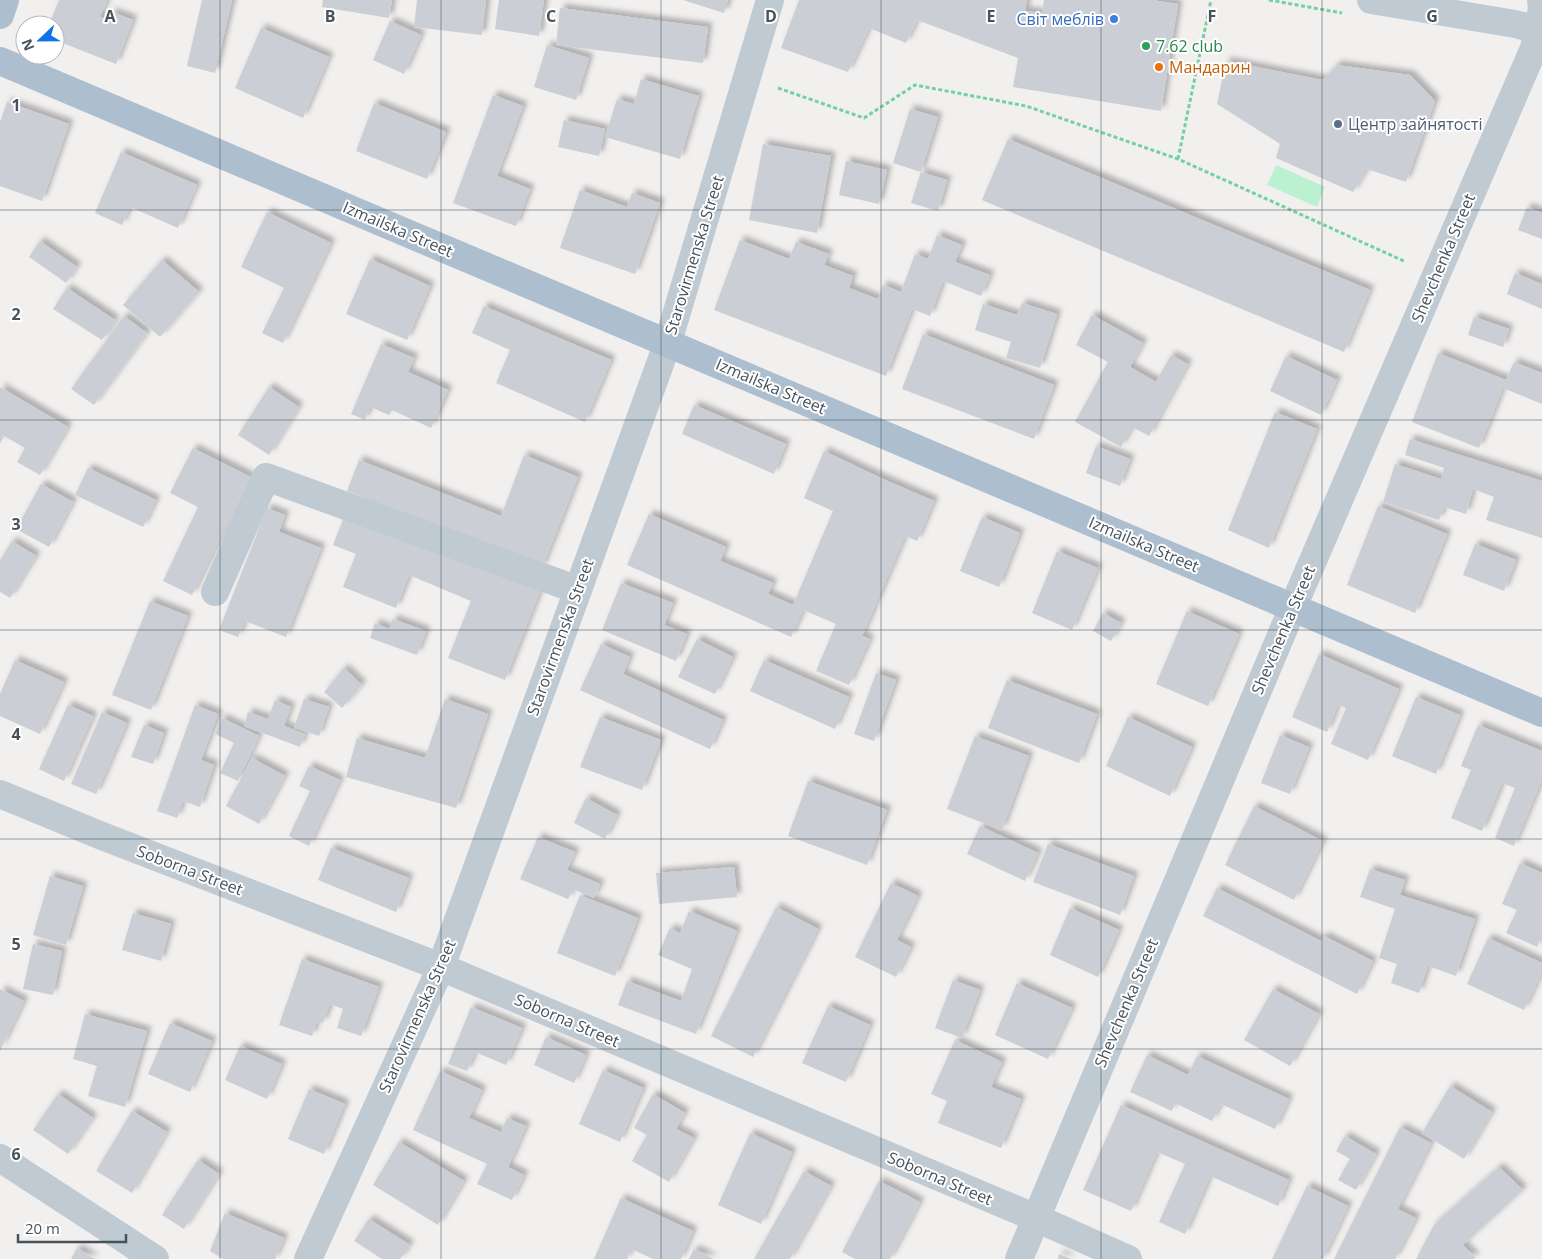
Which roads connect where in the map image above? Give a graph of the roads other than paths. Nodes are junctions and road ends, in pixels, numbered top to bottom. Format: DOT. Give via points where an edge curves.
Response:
graph roads {
  1 [pos="5,0"];
  2 [pos="770,0"];
  3 [pos="1371,0"];
  4 [pos="1541,0"];
  5 [pos="0,15"];
  6 [pos="1540,30"];
  7 [pos="0,61"];
  8 [pos="668,342"];
  9 [pos="578,590"];
  10 [pos="215,592"];
  11 [pos="1293,607"];
  12 [pos="1542,714"];
  13 [pos="0,794"];
  14 [pos="441,967"];
  15 [pos="0,1158"];
  16 [pos="1036,1218"];
  17 [pos="155,1259"];
  18 [pos="308,1259"];
  19 [pos="1019,1259"];
  20 [pos="1128,1259"];
  1 -- 5 [label="main road"];
  2 -- 8 [label="street, Starovirmenska Street"];
  3 -- 6 [label="street"];
  4 -- 6 [label="street, Shevchenka Street"];
  6 -- 11 [label="street, Shevchenka Street"];
  7 -- 8 [label="main road, Izmailska Street"];
  8 -- 9 [label="street, Starovirmenska Street"];
  8 -- 11 [label="main road, Izmailska Street"];
  9 -- 10 [label="street" via="266,477"];
  9 -- 14 [label="street, Starovirmenska Street"];
  11 -- 12 [label="main road, Izmailska Street"];
  11 -- 16 [label="street, Shevchenka Street"];
  13 -- 14 [label="street, Soborna Street"];
  14 -- 16 [label="street, Soborna Street"];
  14 -- 18 [label="street, Starovirmenska Street"];
  15 -- 17 [label="street"];
  16 -- 19 [label="street, Shevchenka Street"];
  16 -- 20 [label="street, Soborna Street"];
}
